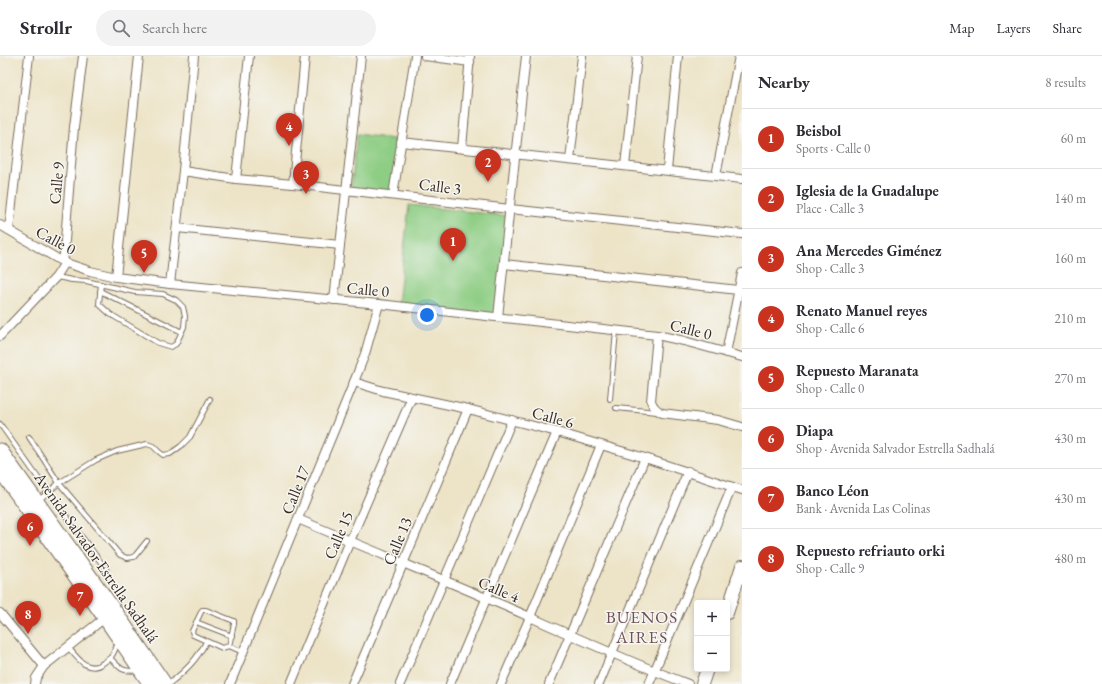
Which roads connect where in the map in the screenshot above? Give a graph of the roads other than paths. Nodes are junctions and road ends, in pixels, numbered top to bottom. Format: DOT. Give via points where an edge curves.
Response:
graph roads {
  1 [pos="29,56"];
  2 [pos="83,56"];
  3 [pos="139,56"];
  4 [pos="194,56"];
  5 [pos="249,56"];
  6 [pos="305,56"];
  7 [pos="361,56"];
  8 [pos="415,56"];
  9 [pos="426,56"];
  10 [pos="526,56"];
  11 [pos="582,56"];
  12 [pos="637,56"];
  13 [pos="678,56"];
  14 [pos="739,56"];
  15 [pos="470,59"];
  16 [pos="401,142"];
  17 [pos="462,148"];
  18 [pos="516,154"];
  19 [pos="570,160"];
  20 [pos="625,166"];
  21 [pos="666,170"];
  22 [pos="183,171"];
  23 [pos="716,176"];
  24 [pos="236,179"];
  25 [pos="742,179"];
  26 [pos="293,184"];
  27 [pos="346,190"];
  28 [pos="392,195"];
  29 [pos="510,209"];
  30 [pos="0,225"];
  31 [pos="177,228"];
  32 [pos="9,230"];
  33 [pos="742,234"];
  34 [pos="340,245"];
  35 [pos="63,262"];
  36 [pos="504,264"];
  37 [pos="742,273"];
  38 [pos="56,276"];
  39 [pos="116,277"];
  40 [pos="101,284"];
  41 [pos="170,284"];
  42 [pos="738,290"];
  43 [pos="100,291"];
  44 [pos="334,300"];
  45 [pos="379,304"];
  46 [pos="498,317"];
  47 [pos="616,330"];
  48 [pos="182,332"];
  49 [pos="657,335"];
  50 [pos="0,336"];
  51 [pos="726,353"];
  52 [pos="742,357"];
  53 [pos="354,382"];
  54 [pos="412,398"];
  55 [pos="210,399"];
  56 [pos="610,399"];
  57 [pos="616,408"];
  58 [pos="468,409"];
  59 [pos="662,413"];
  60 [pos="512,420"];
  61 [pos="0,424"];
  62 [pos="742,427"];
  63 [pos="557,432"];
  64 [pos="29,437"];
  65 [pos="600,445"];
  66 [pos="0,450"];
  67 [pos="645,458"];
  68 [pos="0,469"];
  69 [pos="688,471"];
  70 [pos="0,481"];
  71 [pos="59,483"];
  72 [pos="732,487"];
  73 [pos="742,490"];
  74 [pos="48,492"];
  75 [pos="36,502"];
  76 [pos="298,519"];
  77 [pos="147,540"];
  78 [pos="350,541"];
  79 [pos="403,564"];
  80 [pos="742,566"];
  81 [pos="106,569"];
  82 [pos="444,581"];
  83 [pos="486,598"];
  84 [pos="730,604"];
  85 [pos="0,613"];
  86 [pos="110,614"];
  87 [pos="530,617"];
  88 [pos="196,622"];
  89 [pos="3,623"];
  90 [pos="570,635"];
  91 [pos="232,636"];
  92 [pos="120,639"];
  93 [pos="206,642"];
  94 [pos="228,646"];
  95 [pos="68,647"];
  96 [pos="243,652"];
  97 [pos="612,653"];
  98 [pos="110,658"];
  99 [pos="44,666"];
  100 [pos="654,671"];
  101 [pos="706,672"];
  102 [pos="151,681"];
  103 [pos="35,684"];
  104 [pos="170,684"];
  105 [pos="230,684"];
  106 [pos="291,684"];
  107 [pos="352,684"];
  108 [pos="400,684"];
  109 [pos="450,684"];
  110 [pos="501,684"];
  111 [pos="549,684"];
  112 [pos="599,684"];
  113 [pos="649,684"];
  114 [pos="688,684"];
  115 [pos="702,684"];
  1 -- 32 [label="street"];
  2 -- 35 [label="street, Calle 9" via="74,127"];
  3 -- 39 [label="street"];
  4 -- 22 [label="street"];
  5 -- 24 [label="street"];
  6 -- 26 [label="street"];
  7 -- 27 [label="street"];
  8 -- 16 [label="street"];
  9 -- 15 [label="street"];
  10 -- 18 [label="street"];
  11 -- 19 [label="street"];
  12 -- 20 [label="street"];
  13 -- 21 [label="street"];
  14 -- 23 [label="street"];
  15 -- 17 [label="street"];
  16 -- 17 [label="street"];
  16 -- 28 [label="street"];
  17 -- 18 [label="street"];
  18 -- 19 [label="street"];
  18 -- 29 [label="street"];
  19 -- 20 [label="street"];
  20 -- 21 [label="street"];
  21 -- 23 [label="street"];
  22 -- 24 [label="street, Calle 3"];
  22 -- 31 [label="street"];
  23 -- 25 [label="street"];
  24 -- 26 [label="street, Calle 3"];
  26 -- 27 [label="street, Calle 3"];
  27 -- 28 [label="street, Calle 3"];
  27 -- 34 [label="street"];
  28 -- 29 [label="street, Calle 3"];
  29 -- 33 [label="street, Calle 3"];
  29 -- 36 [label="street"];
  30 -- 32 [label="street, Calle 0"];
  31 -- 34 [label="street"];
  31 -- 41 [label="street"];
  32 -- 35 [label="street, Calle 0"];
  34 -- 44 [label="street"];
  35 -- 38 [label="street, Calle 9"];
  35 -- 39 [label="street, Calle 0"];
  36 -- 42 [label="street"];
  36 -- 46 [label="street"];
  37 -- 42 [label="street"];
  38 -- 40 [label="lane"];
  38 -- 50 [label="street, Calle 9"];
  39 -- 41 [label="street, Calle 0"];
  40 -- 43 [label="lane"];
  40 -- 48 [label="lane" via="135,292 163,294 176,300 184,307"];
  41 -- 44 [label="street, Calle 0"];
  42 -- 51 [label="street"];
  43 -- 48 [label="lane"];
  43 -- 48 [label="lane" via="99,304 110,314 158,342 171,347 176,344"];
  44 -- 45 [label="street, Calle 0"];
  45 -- 46 [label="street, Calle 0"];
  45 -- 53 [label="street, Calle 17"];
  46 -- 47 [label="street, Calle 0"];
  47 -- 49 [label="street, Calle 0"];
  47 -- 56 [label="lane"];
  49 -- 51 [label="street, Calle 0"];
  49 -- 59 [label="street" via="651,401 654,408"];
  51 -- 52 [label="street, Calle 0"];
  53 -- 54 [label="street, Calle 6"];
  53 -- 76 [label="street, Calle 17"];
  54 -- 58 [label="street, Calle 6"];
  54 -- 78 [label="street, Calle 15"];
  55 -- 71 [label="lane" via="190,437 170,454 163,454 147,444 117,451 96,460"];
  57 -- 59 [label="lane"];
  58 -- 60 [label="street, Calle 6"];
  58 -- 79 [label="street, Calle 13"];
  59 -- 62 [label="street" via="718,420"];
  60 -- 63 [label="street, Calle 6"];
  60 -- 82 [label="street"];
  61 -- 74 [label="lane"];
  63 -- 65 [label="street, Calle 6"];
  63 -- 83 [label="street"];
  64 -- 71 [label="lane"];
  65 -- 67 [label="street, Calle 6"];
  65 -- 87 [label="street"];
  66 -- 75 [label="highway, Avenida Salvador Estrella Sadhalá"];
  67 -- 69 [label="street, Calle 6"];
  67 -- 90 [label="street"];
  68 -- 86 [label="highway, Avenida Salvador Estrella Sadhalá"];
  69 -- 72 [label="street, Calle 6"];
  69 -- 97 [label="street"];
  70 -- 86 [label="highway" via="94,610"];
  71 -- 74 [label="lane"];
  71 -- 77 [label="lane" via="122,557 134,556"];
  72 -- 73 [label="street, Calle 6"];
  72 -- 100 [label="street"];
  74 -- 75 [label="lane"];
  74 -- 81 [label="lane"];
  75 -- 86 [label="highway, Avenida Salvador Estrella Sadhalá"];
  76 -- 78 [label="street, Calle 4"];
  76 -- 96 [label="street, Calle 17"];
  78 -- 79 [label="street, Calle 4"];
  78 -- 106 [label="street, Calle 15"];
  79 -- 82 [label="street, Calle 4"];
  79 -- 107 [label="street, Calle 13"];
  80 -- 84 [label="street"];
  82 -- 83 [label="street, Calle 4"];
  82 -- 108 [label="street"];
  83 -- 87 [label="street, Calle 4"];
  83 -- 109 [label="street"];
  85 -- 89 [label="street"];
  86 -- 92 [label="highway, Avenida Salvador Estrella Sadhalá"];
  86 -- 95 [label="street"];
  86 -- 102 [label="highway, Avenida Salvador Estrella Sadhalá"];
  87 -- 90 [label="street, Calle 4"];
  87 -- 110 [label="street"];
  88 -- 91 [label="lane"];
  88 -- 91 [label="lane" via="200,612 204,610 230,619 234,624"];
  88 -- 93 [label="lane" via="192,631 193,636"];
  89 -- 99 [label="street"];
  90 -- 97 [label="street, Calle 4"];
  90 -- 111 [label="street"];
  91 -- 94 [label="lane"];
  92 -- 98 [label="lane"];
  92 -- 102 [label="highway, Avenida Salvador Estrella Sadhalá"];
  93 -- 94 [label="lane" via="222,648"];
  93 -- 104 [label="lane" via="195,660"];
  94 -- 96 [label="lane"];
  95 -- 98 [label="lane" via="79,660 89,666 99,666"];
  95 -- 99 [label="street"];
  96 -- 105 [label="street, Calle 17"];
  97 -- 100 [label="street, Calle 4"];
  97 -- 112 [label="street"];
  98 -- 102 [label="lane" via="123,671"];
  99 -- 103 [label="street"];
  100 -- 113 [label="street"];
  100 -- 114 [label="street, Calle 4"];
  101 -- 115 [label="street"];
}
